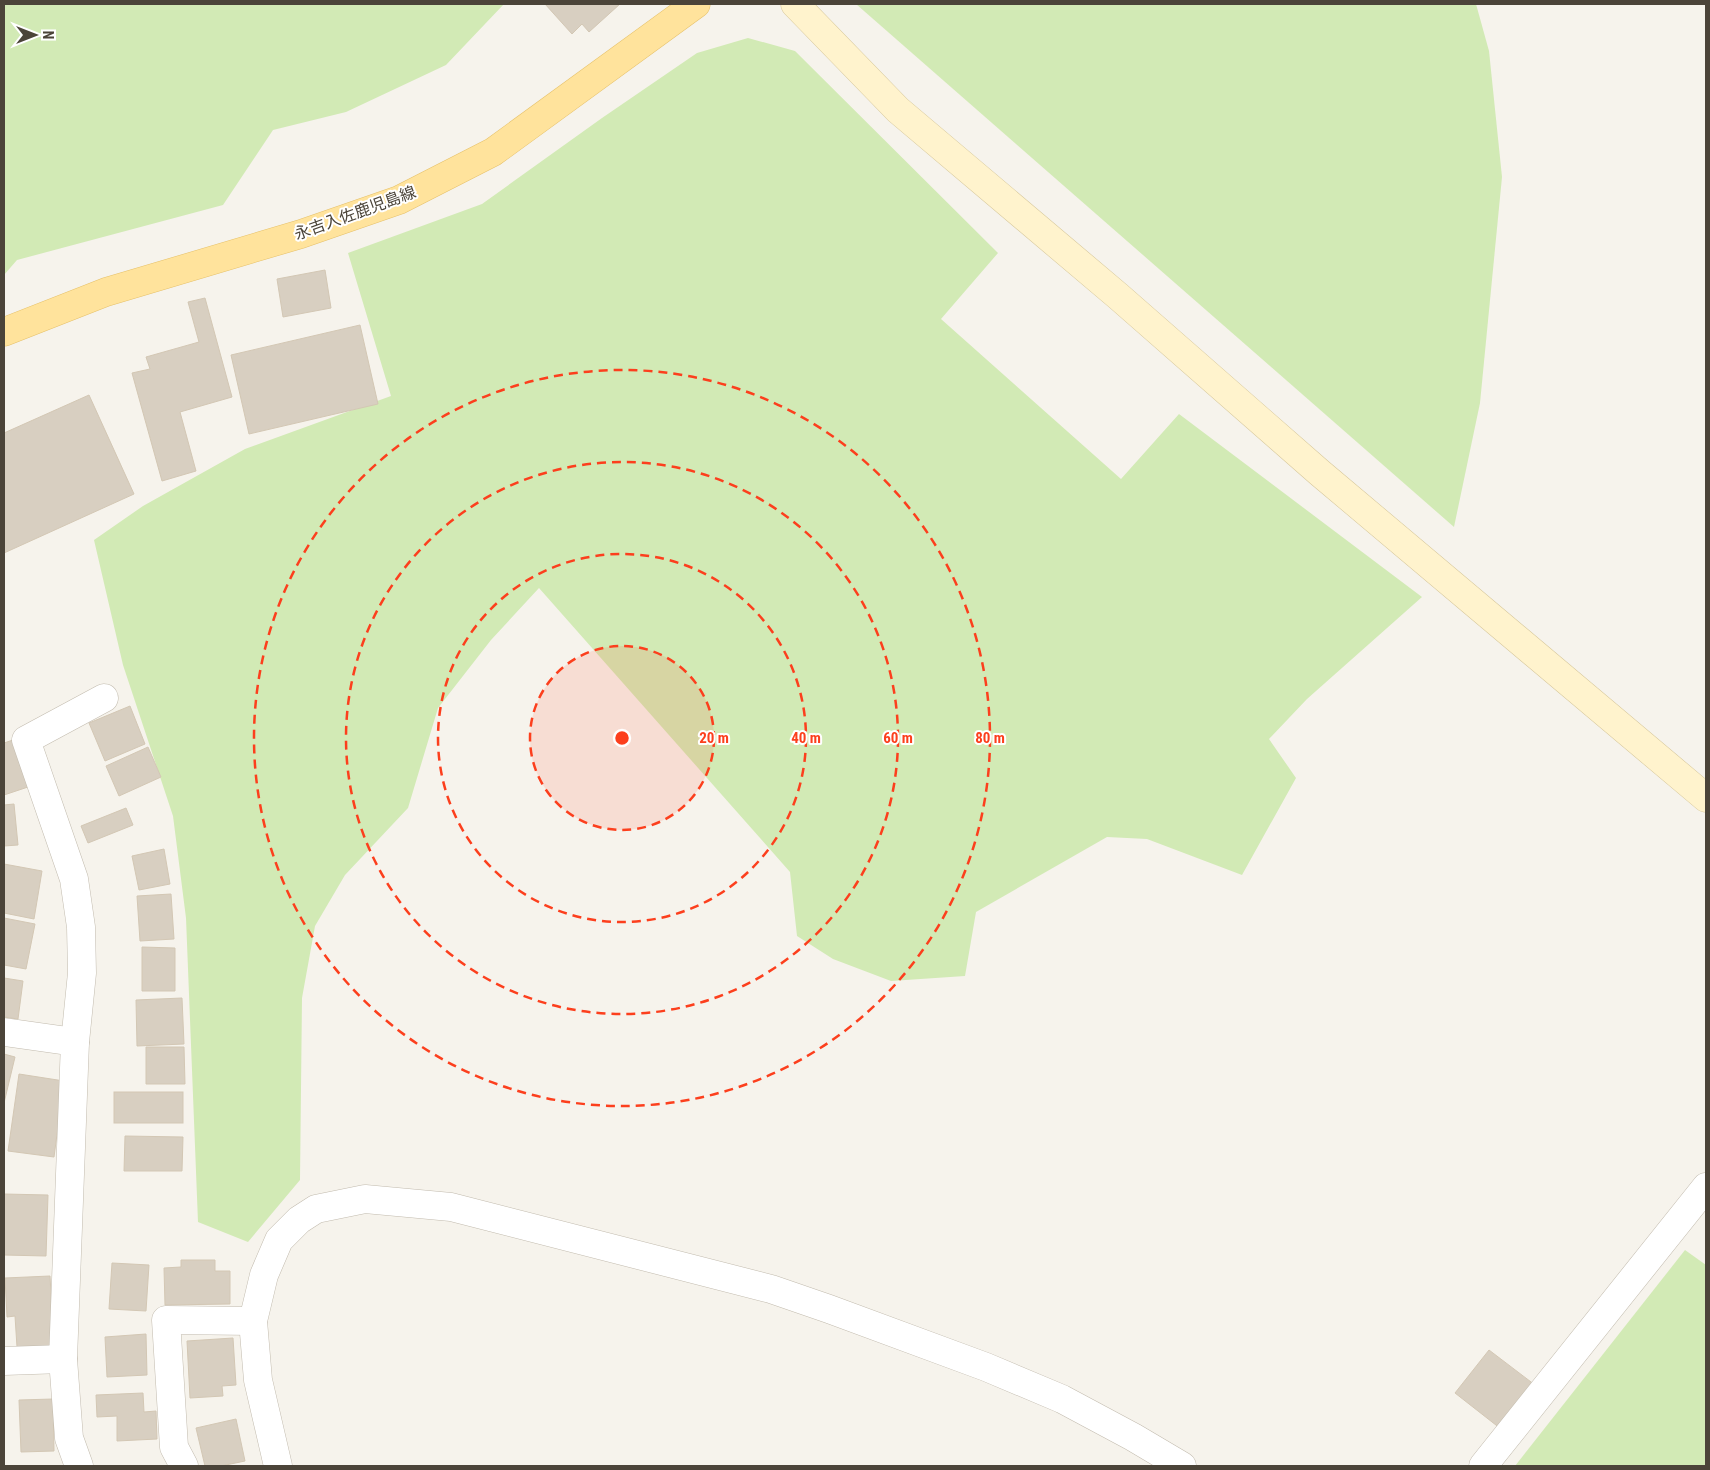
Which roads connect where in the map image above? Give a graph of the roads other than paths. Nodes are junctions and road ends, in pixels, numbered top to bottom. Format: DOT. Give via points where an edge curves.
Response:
graph roads {
  1 [pos="696,4"];
  2 [pos="795,4"];
  3 [pos="4,332"];
  4 [pos="104,698"];
  5 [pos="1706,798"];
  6 [pos="4,1032"];
  7 [pos="75,1042"];
  8 [pos="1706,1187"];
  9 [pos="253,1321"];
  10 [pos="63,1359"];
  11 [pos="4,1361"];
  12 [pos="80,1466"];
  13 [pos="184,1466"];
  14 [pos="278,1466"];
  15 [pos="1182,1466"];
  16 [pos="1484,1466"];
  1 -- 3 [label="main road, 永吉入佐鹿児島線" via="493,152 399,200 301,234 106,292"];
  2 -- 5 [label="street" via="898,110 1320,473"];
  4 -- 7 [label="street" via="26,740 74,879 81,927 82,973"];
  6 -- 7 [label="street"];
  7 -- 10 [label="street"];
  8 -- 16 [label="street"];
  9 -- 13 [label="street" via="166,1320 174,1448"];
  9 -- 14 [label="street" via="258,1380"];
  9 -- 15 [label="street" via="264,1275 279,1240 316,1209 365,1199 450,1207 771,1289 829,1309 986,1367 1062,1400"];
  10 -- 11 [label="street"];
  10 -- 12 [label="street" via="69,1438"];
}
